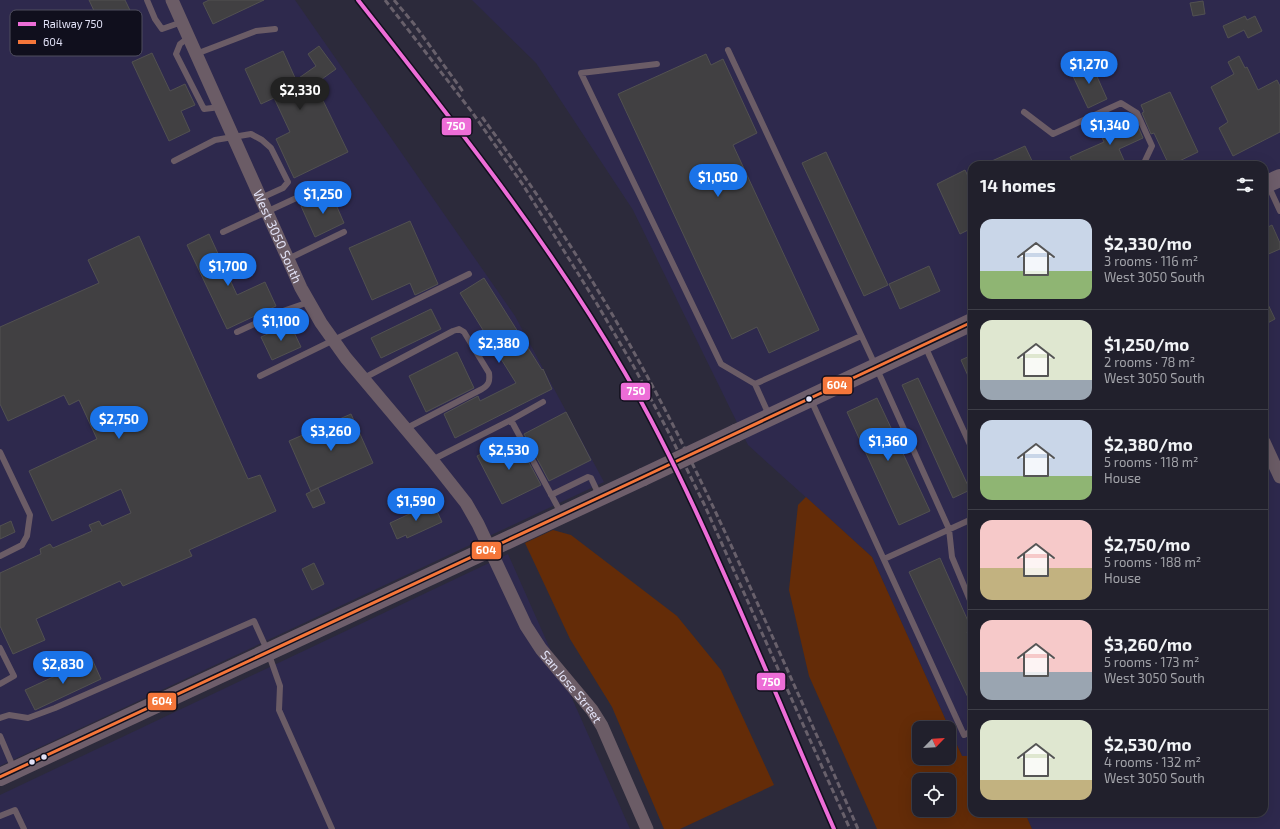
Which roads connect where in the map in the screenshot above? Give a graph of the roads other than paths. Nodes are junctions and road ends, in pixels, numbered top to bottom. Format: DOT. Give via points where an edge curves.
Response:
graph roads {
  1 [pos="147,0"];
  2 [pos="174,1"];
  3 [pos="182,22"];
  4 [pos="275,28"];
  5 [pos="189,37"];
  6 [pos="728,50"];
  7 [pos="196,54"];
  8 [pos="657,64"];
  9 [pos="220,107"];
  10 [pos="1024,112"];
  11 [pos="233,137"];
  12 [pos="174,161"];
  13 [pos="1145,161"];
  14 [pos="1270,182"];
  15 [pos="320,187"];
  16 [pos="261,198"];
  17 [pos="1280,211"];
  18 [pos="267,212"];
  19 [pos="224,232"];
  20 [pos="344,232"];
  21 [pos="288,259"];
  22 [pos="469,274"];
  23 [pos="309,302"];
  24 [pos="968,324"];
  25 [pos="236,332"];
  26 [pos="861,336"];
  27 [pos="333,340"];
  28 [pos="924,344"];
  29 [pos="876,367"];
  30 [pos="260,376"];
  31 [pos="364,378"];
  32 [pos="755,384"];
  33 [pos="810,399"];
  34 [pos="543,402"];
  35 [pos="770,417"];
  36 [pos="511,420"];
  37 [pos="405,428"];
  38 [pos="968,440"];
  39 [pos="1268,451"];
  40 [pos="0,452"];
  41 [pos="432,460"];
  42 [pos="3,464"];
  43 [pos="1280,477"];
  44 [pos="551,495"];
  45 [pos="600,497"];
  46 [pos="562,515"];
  47 [pos="968,521"];
  48 [pos="949,529"];
  49 [pos="490,548"];
  50 [pos="0,556"];
  51 [pos="884,559"];
  52 [pos="968,595"];
  53 [pos="0,648"];
  54 [pos="268,652"];
  55 [pos="0,684"];
  56 [pos="0,718"];
  57 [pos="968,733"];
  58 [pos="0,736"];
  59 [pos="7,774"];
  60 [pos="0,816"];
  61 [pos="24,829"];
  62 [pos="332,829"];
  63 [pos="647,829"];
  1 -- 3 [label="lane" via="162,29"];
  2 -- 3 [label="street, West 3050 South"];
  3 -- 5 [label="street, West 3050 South"];
  4 -- 7 [label="lane" via="256,31"];
  5 -- 7 [label="street, West 3050 South"];
  5 -- 9 [label="lane" via="180,44 176,54 204,109"];
  6 -- 26 [label="lane"];
  7 -- 9 [label="street, West 3050 South"];
  8 -- 32 [label="lane" via="581,73 721,364"];
  9 -- 11 [label="street, West 3050 South"];
  10 -- 13 [label="lane" via="1052,134 1121,103 1137,113 1152,146"];
  11 -- 12 [label="lane" via="215,140"];
  11 -- 16 [label="street, West 3050 South"];
  11 -- 16 [label="lane" via="251,134 262,140 271,148 288,182 283,188"];
  14 -- 17 [label="lane"];
  15 -- 18 [label="lane"];
  16 -- 18 [label="street, West 3050 South"];
  18 -- 19 [label="lane"];
  18 -- 21 [label="street, West 3050 South"];
  20 -- 21 [label="lane"];
  21 -- 23 [label="street, West 3050 South"];
  22 -- 27 [label="lane"];
  23 -- 25 [label="lane"];
  23 -- 27 [label="street, West 3050 South"];
  24 -- 28 [label="street"];
  26 -- 29 [label="lane"];
  26 -- 32 [label="lane"];
  27 -- 30 [label="lane"];
  27 -- 31 [label="street, West 3050 South"];
  28 -- 29 [label="street"];
  28 -- 38 [label="lane"];
  29 -- 33 [label="street"];
  29 -- 48 [label="lane"];
  31 -- 37 [label="street, West 3050 South"];
  31 -- 37 [label="lane" via="453,331 459,329 464,332 489,373 488,385"];
  32 -- 35 [label="lane"];
  33 -- 35 [label="street"];
  33 -- 51 [label="lane"];
  34 -- 36 [label="lane"];
  35 -- 45 [label="street, bridge"];
  36 -- 41 [label="lane"];
  36 -- 44 [label="lane"];
  37 -- 41 [label="street, West 3050 South"];
  39 -- 43 [label="street"];
  40 -- 42 [label="lane"];
  41 -- 49 [label="street, West 3050 South" via="466,504"];
  42 -- 50 [label="lane" via="30,515 27,536 22,545"];
  44 -- 45 [label="lane" via="588,477 591,478"];
  44 -- 46 [label="lane"];
  45 -- 46 [label="street"];
  46 -- 49 [label="street"];
  47 -- 48 [label="lane"];
  48 -- 51 [label="lane"];
  48 -- 52 [label="lane" via="952,557"];
  49 -- 54 [label="street"];
  49 -- 63 [label="street, San Jose Street" via="526,626 602,726"];
  51 -- 57 [label="lane" via="964,735"];
  53 -- 55 [label="lane" via="14,676"];
  54 -- 56 [label="lane" via="254,621 55,708 28,718 9,715"];
  54 -- 59 [label="street"];
  54 -- 62 [label="lane" via="280,686 279,710"];
  58 -- 59 [label="lane"];
  60 -- 61 [label="lane" via="15,810"];
}
